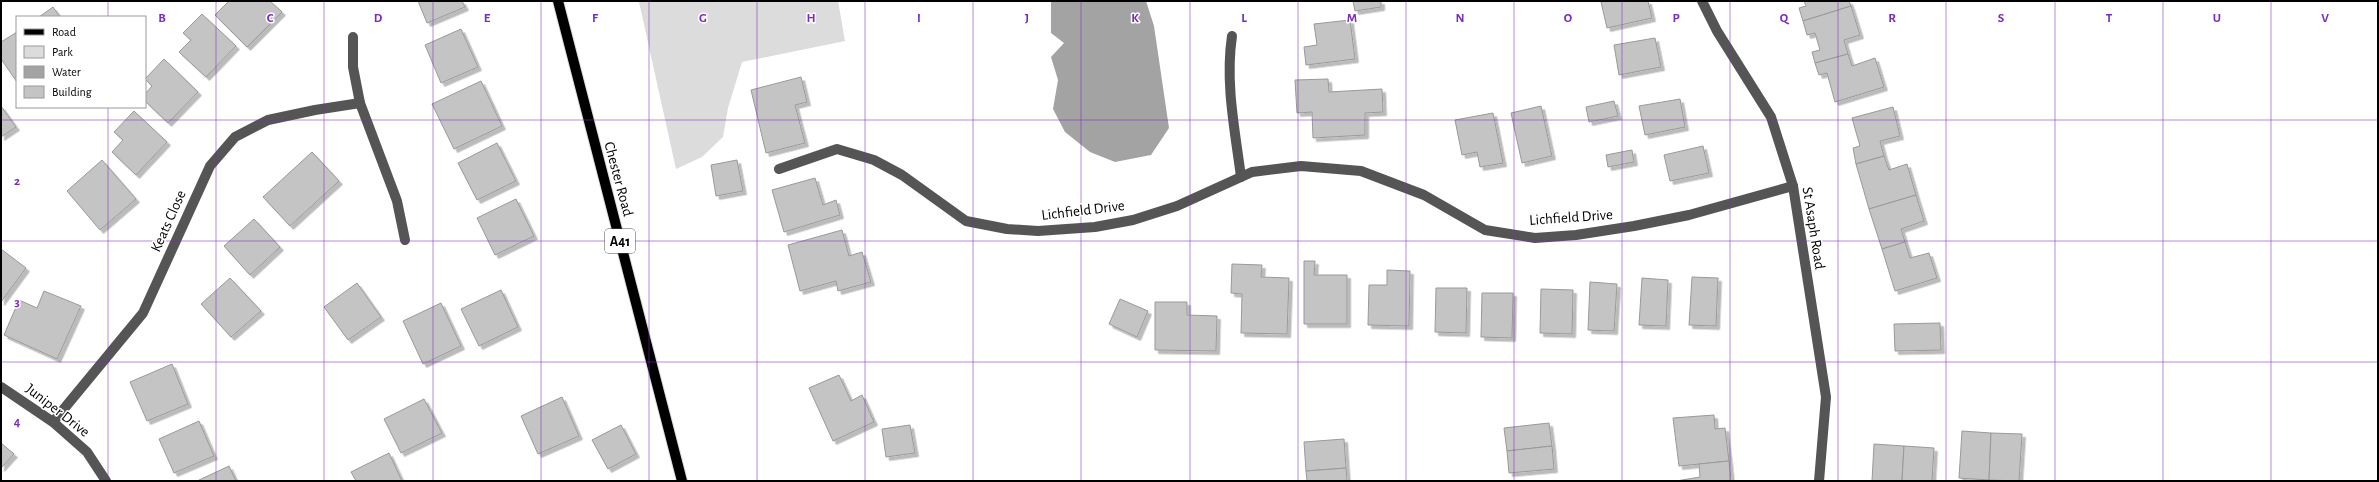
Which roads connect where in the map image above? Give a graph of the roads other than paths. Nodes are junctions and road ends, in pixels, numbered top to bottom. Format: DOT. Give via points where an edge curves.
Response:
graph roads {
  1 [pos="558,1"];
  2 [pos="1702,1"];
  3 [pos="1232,36"];
  4 [pos="353,37"];
  5 [pos="360,103"];
  6 [pos="779,168"];
  7 [pos="1241,177"];
  8 [pos="1793,186"];
  9 [pos="405,240"];
  10 [pos="1,387"];
  11 [pos="53,422"];
  12 [pos="106,481"];
  13 [pos="682,481"];
  14 [pos="1818,481"];
  1 -- 13 [label="main road, Chester Road / A41"];
  2 -- 8 [label="street, St Asaph Road" via="1717,31 1771,117"];
  3 -- 7 [label="street" via="1229,90"];
  4 -- 5 [label="street" via="353,66"];
  5 -- 9 [label="street" via="397,201"];
  5 -- 11 [label="street, Keats Close" via="268,120 235,137 210,166 143,312"];
  6 -- 7 [label="street, Lichfield Drive" via="837,149 874,160 929,194 966,221 1007,229 1038,231 1095,227 1133,220 1176,206"];
  7 -- 8 [label="street, Lichfield Drive" via="1252,172 1302,166 1361,171 1424,196 1485,230 1535,238 1576,235 1689,215"];
  8 -- 14 [label="street, St Asaph Road" via="1826,397"];
  10 -- 11 [label="street, Juniper Drive"];
  11 -- 12 [label="street, Juniper Drive" via="87,452"];
}
